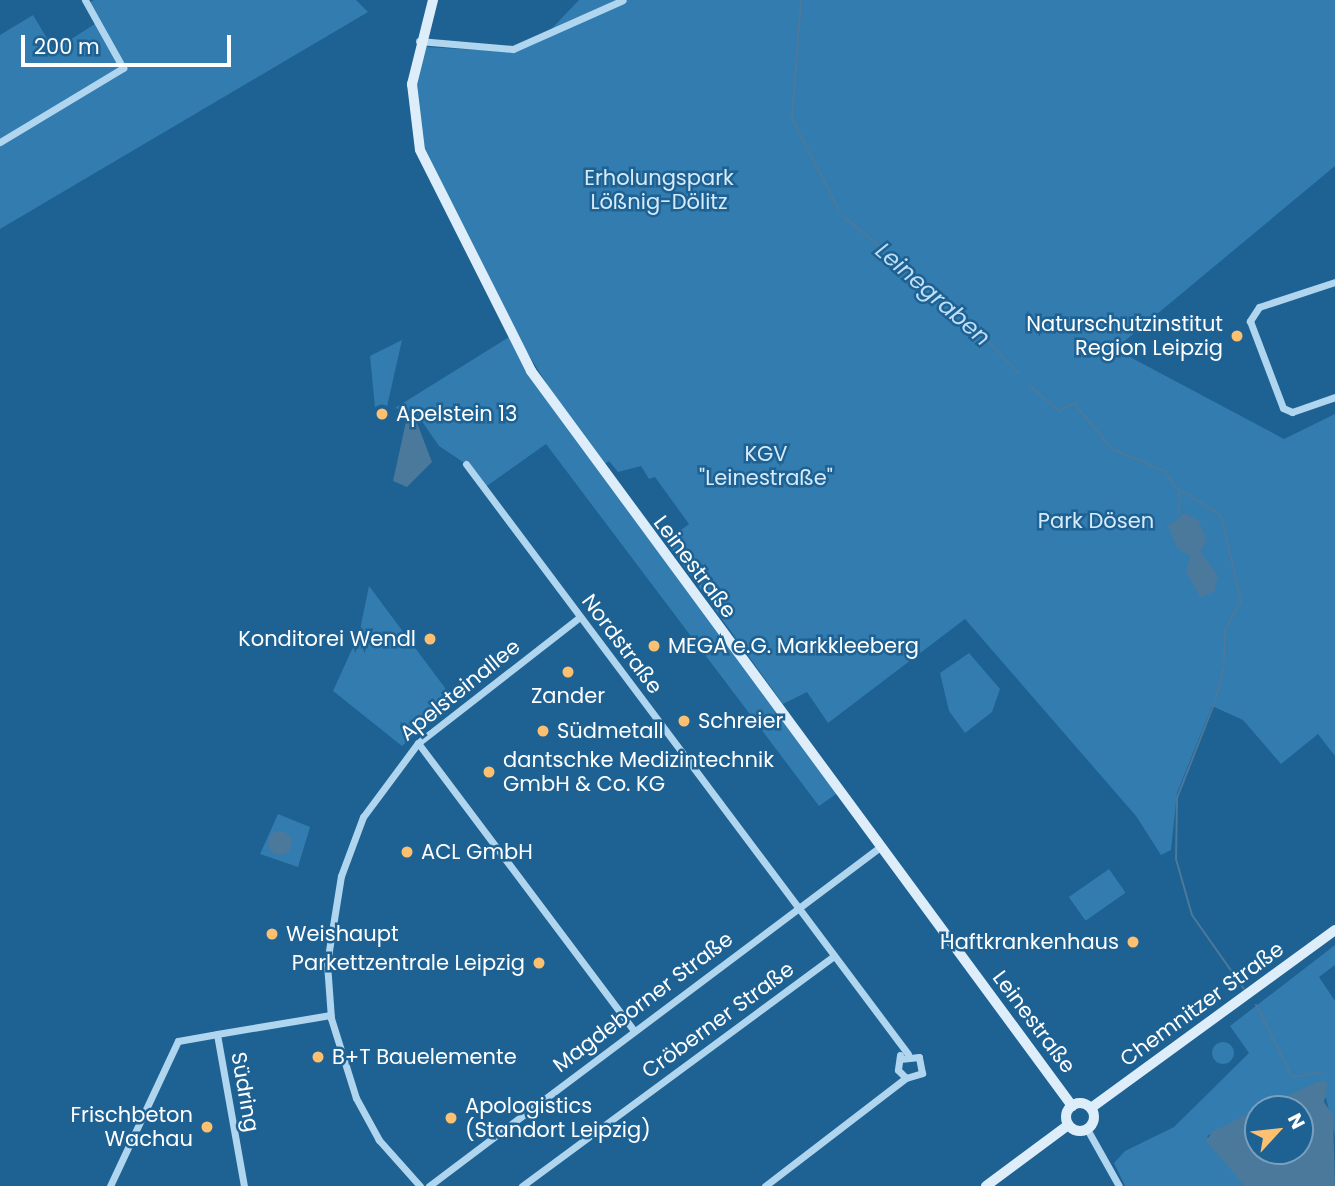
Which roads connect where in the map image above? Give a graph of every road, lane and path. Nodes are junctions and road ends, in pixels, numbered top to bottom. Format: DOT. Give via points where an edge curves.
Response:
graph roads {
  1 [pos="85,0"];
  2 [pos="433,0"];
  3 [pos="623,0"];
  4 [pos="418,41"];
  5 [pos="0,142"];
  6 [pos="1335,282"];
  7 [pos="1335,397"];
  8 [pos="466,464"];
  9 [pos="580,617"];
  10 [pos="418,743"];
  11 [pos="880,847"];
  12 [pos="797,908"];
  13 [pos="1335,930"];
  14 [pos="834,957"];
  15 [pos="330,1015"];
  16 [pos="634,1031"];
  17 [pos="217,1034"];
  18 [pos="899,1047"];
  19 [pos="908,1054"];
  20 [pos="900,1059"];
  21 [pos="906,1078"];
  22 [pos="1072,1106"];
  23 [pos="1091,1108"];
  24 [pos="1068,1125"];
  25 [pos="1087,1129"];
  26 [pos="110,1186"];
  27 [pos="244,1186"];
  28 [pos="420,1186"];
  29 [pos="429,1186"];
  30 [pos="522,1186"];
  31 [pos="765,1186"];
  32 [pos="986,1186"];
  33 [pos="1119,1186"];
  1 -- 5 [label="street" via="123,68"];
  2 -- 4 [label="main road, Leinestraße"];
  3 -- 4 [label="street" via="513,49"];
  4 -- 11 [label="main road, Leinestraße" via="412,94 420,150 531,371"];
  6 -- 7 [label="street" via="1259,307 1250,321 1283,408 1292,412"];
  8 -- 9 [label="street, Nordstraße"];
  9 -- 10 [label="street, Apelsteinallee"];
  9 -- 12 [label="street, Nordstraße"];
  10 -- 15 [label="street, Apelsteinallee" via="386,779 349,846 332,920"];
  10 -- 16 [label="street"];
  11 -- 12 [label="street, Magdeborner Straße"];
  11 -- 22 [label="main road, Leinestraße"];
  12 -- 14 [label="street, Nordstraße"];
  12 -- 16 [label="street, Magdeborner Straße"];
  13 -- 23 [label="main road, Chemnitzer Straße"];
  14 -- 18 [label="street, Nordstraße"];
  14 -- 30 [label="street, Cröberner Straße"];
  15 -- 17 [label="street, Südring"];
  15 -- 28 [label="street, Apelsteinallee" via="356,1098 379,1140"];
  16 -- 29 [label="street, Magdeborner Straße"];
  17 -- 26 [label="street" via="178,1041"];
  17 -- 27 [label="street, Südring"];
  18 -- 19 [label="street, Nordstraße"];
  18 -- 20 [label="street"];
  19 -- 20 [label="street"];
  19 -- 21 [label="street" via="919,1057 923,1067 917,1078"];
  20 -- 21 [label="street"];
  21 -- 31 [label="street"];
  22 -- 23 [label="main road"];
  22 -- 24 [label="main road"];
  23 -- 25 [label="main road"];
  24 -- 25 [label="main road"];
  24 -- 32 [label="main road"];
  25 -- 33 [label="street"];
}
